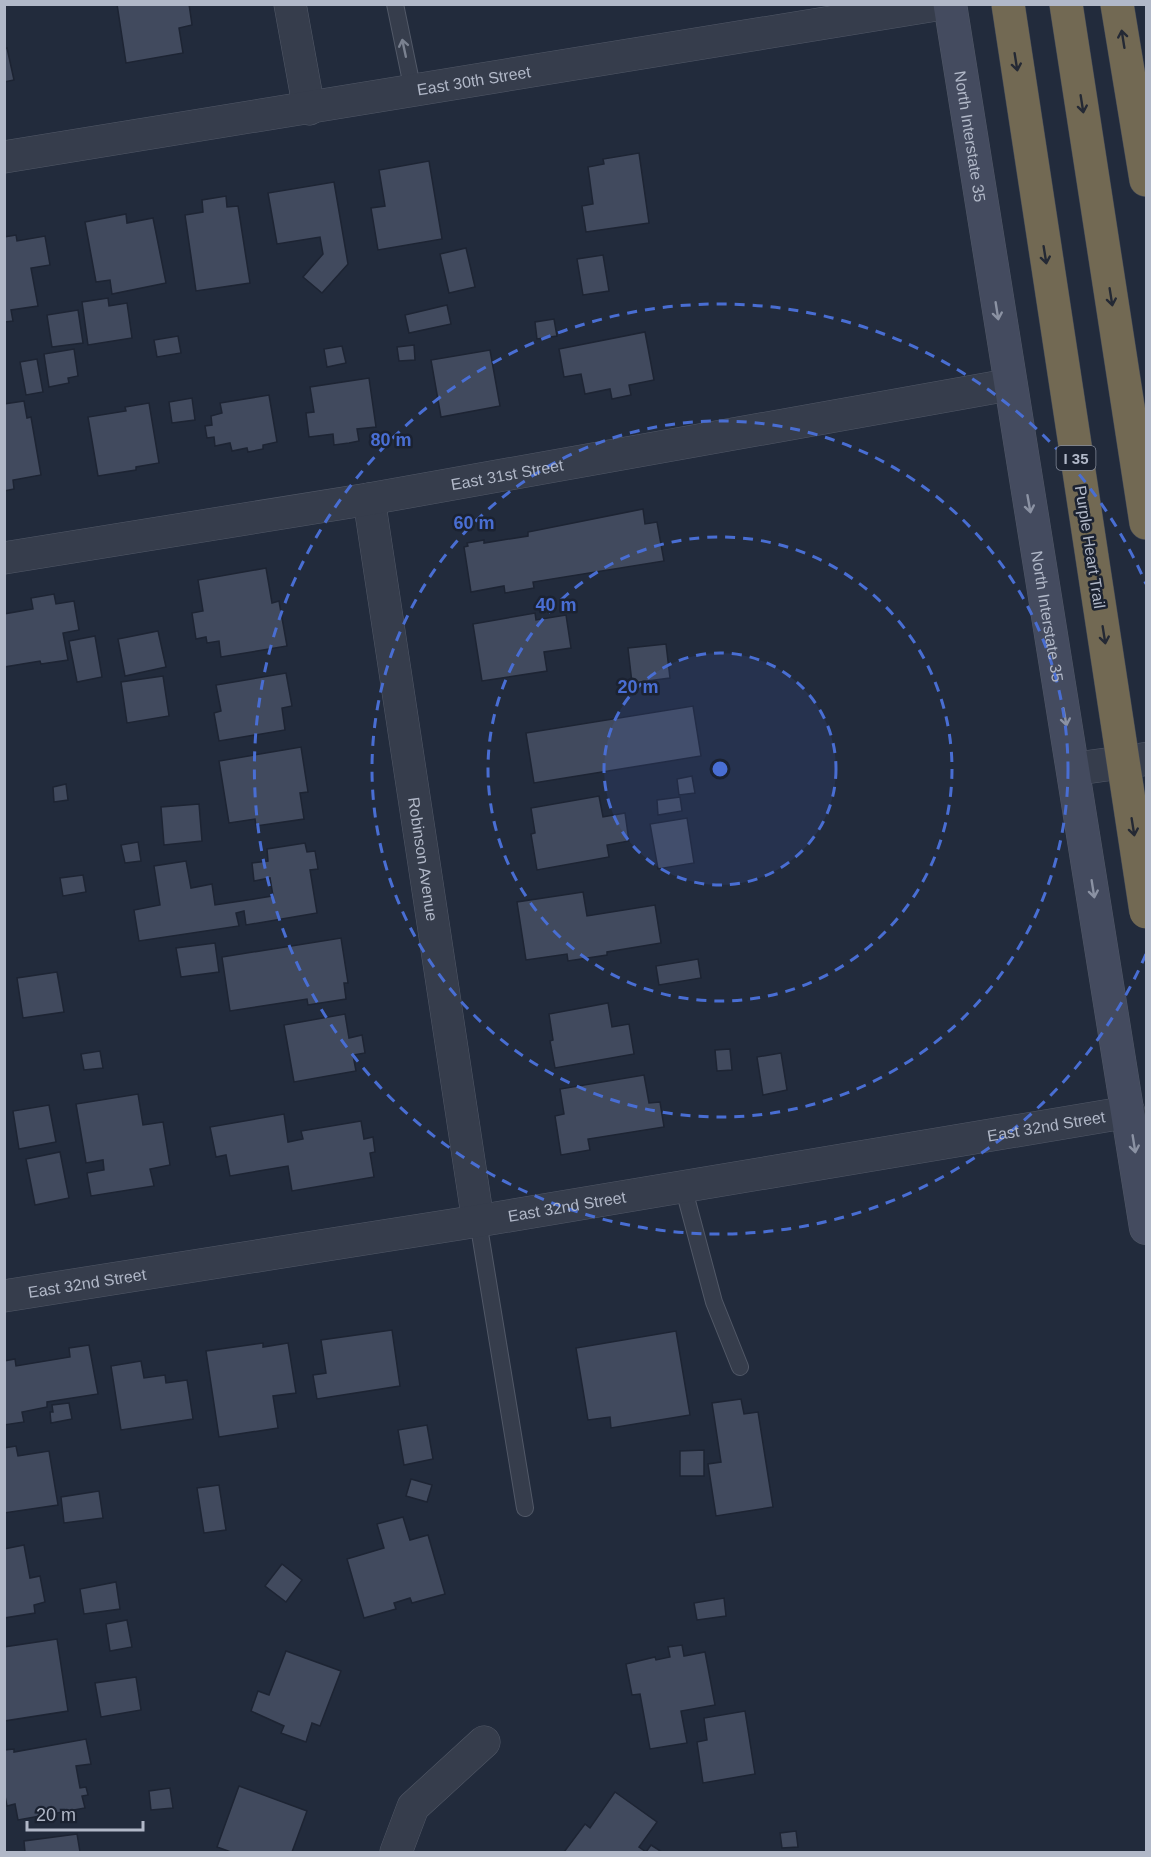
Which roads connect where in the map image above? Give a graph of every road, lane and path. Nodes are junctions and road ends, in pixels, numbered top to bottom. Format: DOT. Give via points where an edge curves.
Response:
graph roads {
  1 [pos="290,4"];
  2 [pos="395,4"];
  3 [pos="942,4"];
  4 [pos="950,4"];
  5 [pos="1008,4"];
  6 [pos="1066,4"];
  7 [pos="1118,4"];
  8 [pos="413,91"];
  9 [pos="309,109"];
  10 [pos="4,157"];
  11 [pos="1146,180"];
  12 [pos="1008,385"];
  13 [pos="369,499"];
  14 [pos="1146,523"];
  15 [pos="4,558"];
  16 [pos="1146,759"];
  17 [pos="1088,767"];
  18 [pos="1146,912"];
  19 [pos="1128,1112"];
  20 [pos="683,1186"];
  21 [pos="478,1221"];
  22 [pos="1146,1228"];
  23 [pos="4,1296"];
  24 [pos="740,1367"];
  25 [pos="525,1508"];
  26 [pos="484,1742"];
  27 [pos="396,1852"];
  1 -- 9 [label="street"];
  8 -- 2 [label="lane, one-way"];
  3 -- 8 [label="street, East 30th Street"];
  4 -- 12 [label="main road, North Interstate 35, one-way"];
  5 -- 18 [label="highway, Purple Heart Trail / I 35, one-way, bridge"];
  6 -- 14 [label="highway, one-way"];
  11 -- 7 [label="highway, one-way"];
  8 -- 9 [label="street, East 30th Street"];
  9 -- 10 [label="street, East 30th Street"];
  12 -- 13 [label="street, East 31st Street"];
  12 -- 17 [label="main road, North Interstate 35, one-way"];
  13 -- 15 [label="street, East 31st Street"];
  13 -- 21 [label="street, Robinson Avenue"];
  16 -- 17 [label="street"];
  17 -- 19 [label="main road, North Interstate 35, one-way"];
  19 -- 20 [label="street, East 32nd Street"];
  19 -- 22 [label="main road, North Interstate 35, one-way"];
  20 -- 21 [label="street, East 32nd Street"];
  20 -- 24 [label="lane" via="714,1302"];
  21 -- 23 [label="street, East 32nd Street"];
  21 -- 25 [label="lane"];
  26 -- 27 [label="street" via="413,1807"];
}
